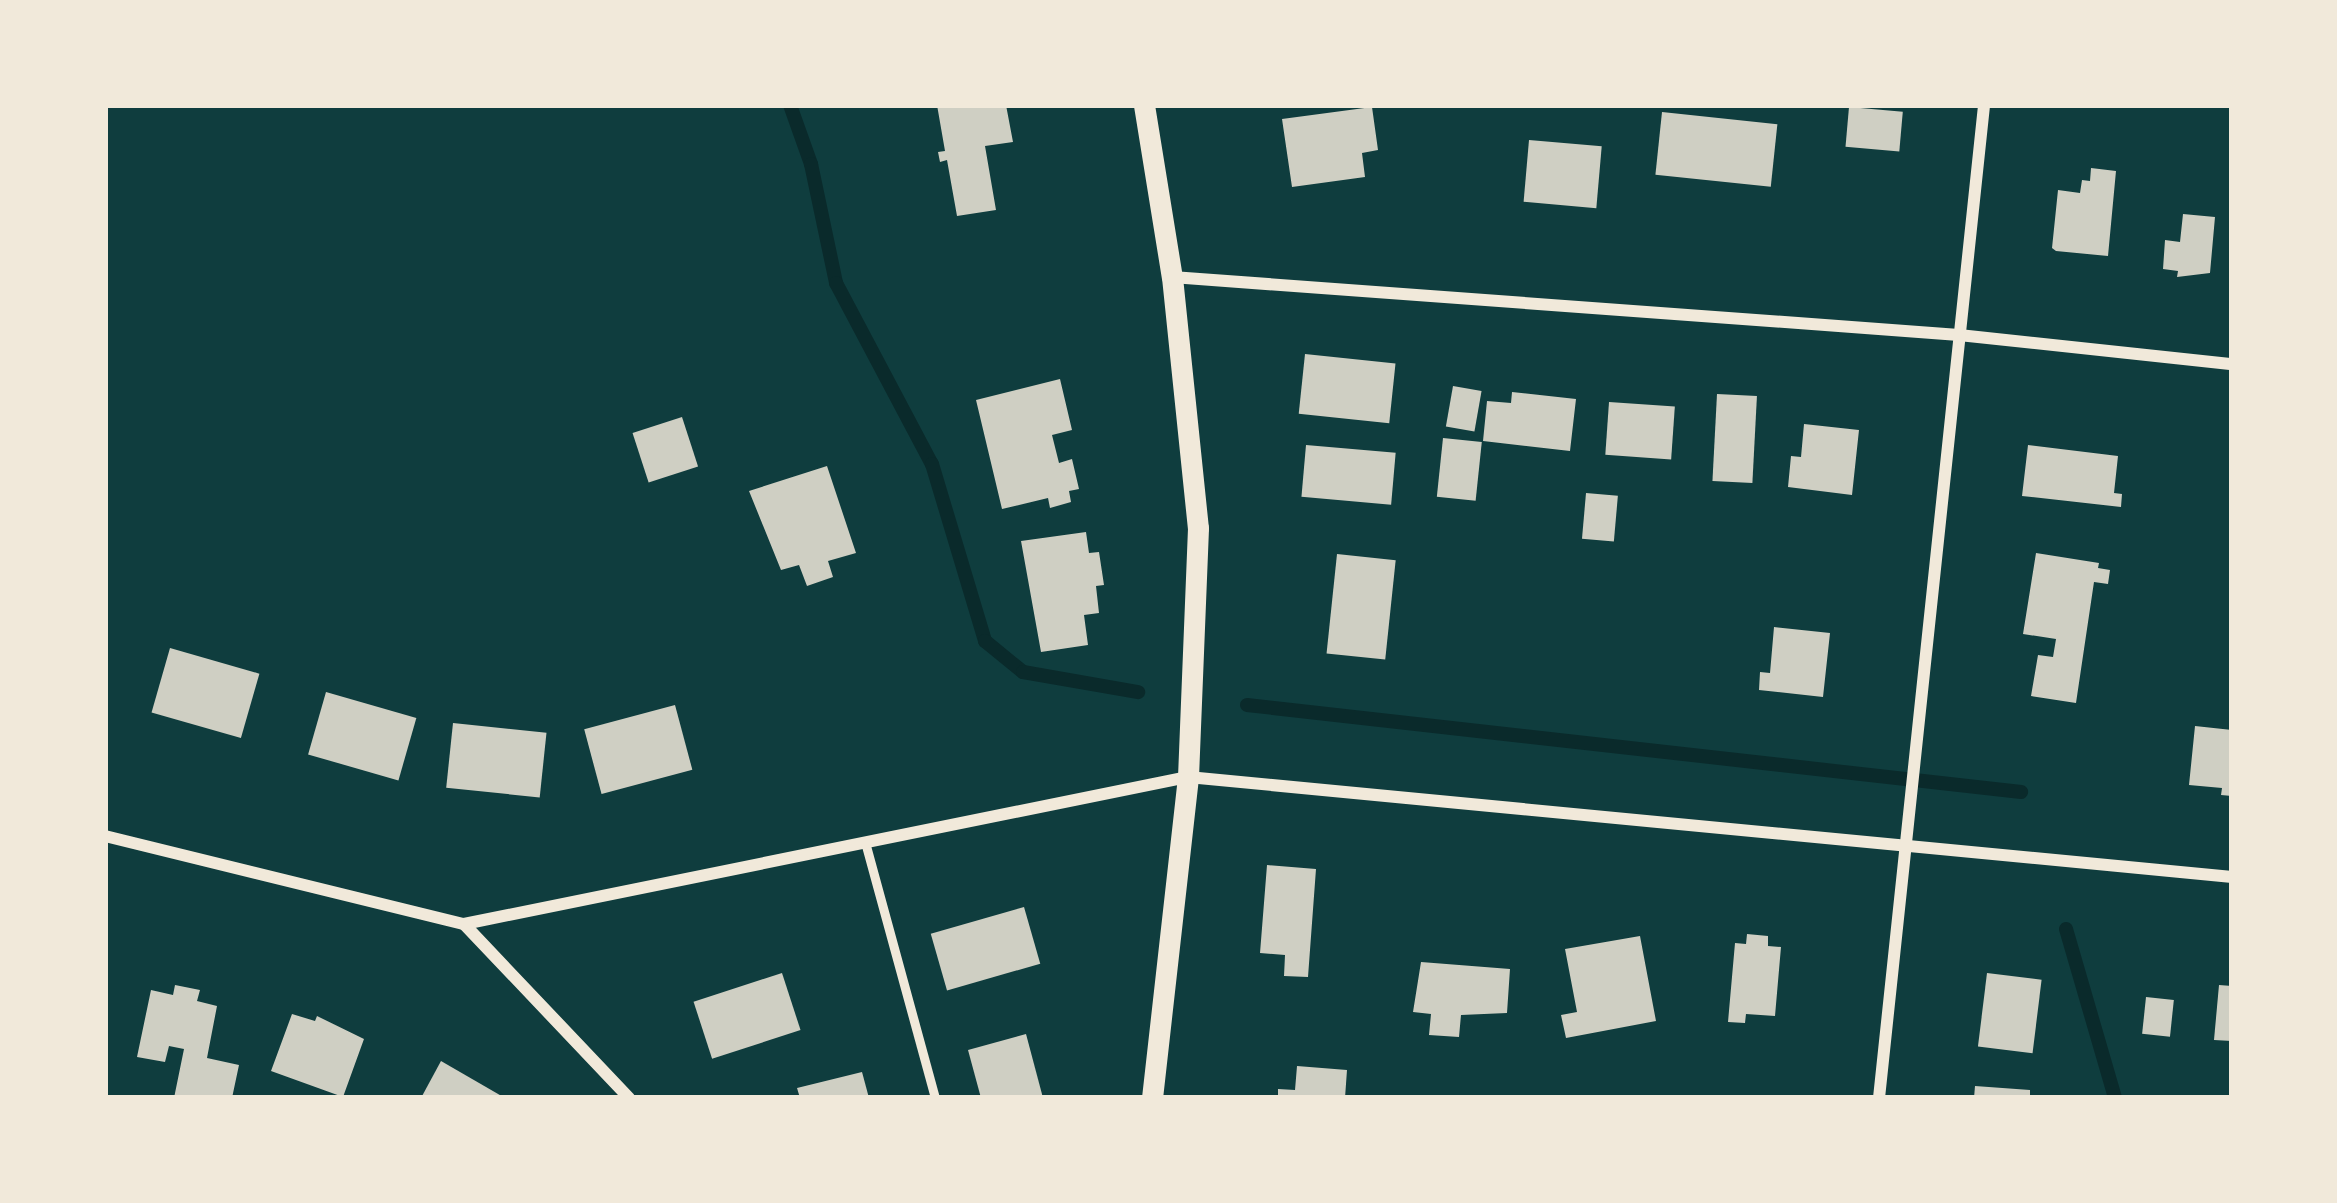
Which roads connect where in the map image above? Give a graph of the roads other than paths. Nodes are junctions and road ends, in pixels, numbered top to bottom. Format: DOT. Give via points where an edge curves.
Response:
graph roads {
  1 [pos="1144,105"];
  2 [pos="1984,105"];
  3 [pos="1172,277"];
  4 [pos="1959,335"];
  5 [pos="2232,364"];
  6 [pos="1188,777"];
  7 [pos="105,836"];
  8 [pos="865,842"];
  9 [pos="1906,842"];
  10 [pos="2232,877"];
  11 [pos="464,924"];
  12 [pos="629,1098"];
  13 [pos="935,1098"];
  14 [pos="1152,1098"];
  15 [pos="1879,1098"];
  1 -- 3 [label="street"];
  2 -- 4 [label="street"];
  3 -- 4 [label="street"];
  3 -- 6 [label="street" via="1198,528"];
  4 -- 5 [label="street"];
  4 -- 9 [label="street"];
  6 -- 8 [label="street"];
  6 -- 9 [label="street"];
  6 -- 14 [label="street"];
  7 -- 11 [label="street"];
  8 -- 11 [label="street"];
  8 -- 13 [label="lane"];
  9 -- 10 [label="street"];
  9 -- 15 [label="street"];
  11 -- 12 [label="street"];
}
